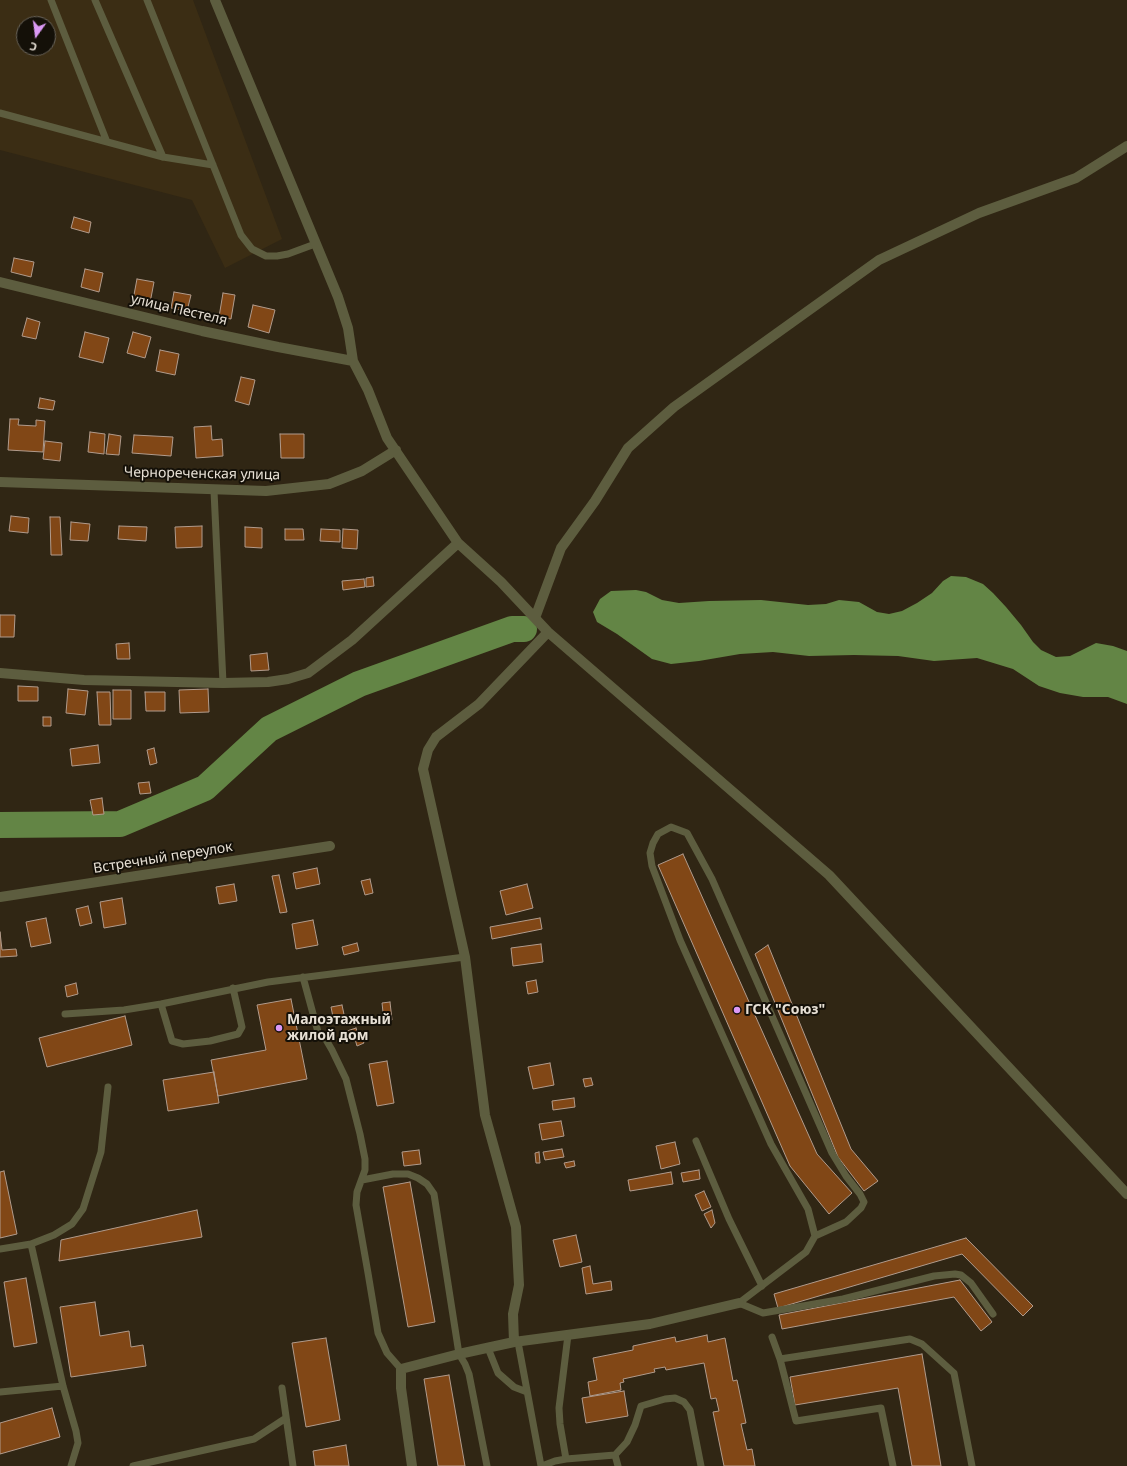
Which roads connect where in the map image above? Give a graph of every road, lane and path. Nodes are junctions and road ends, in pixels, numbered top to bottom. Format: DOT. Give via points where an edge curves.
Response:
graph roads {
  1 [pos="51,0"];
  2 [pos="95,0"];
  3 [pos="147,0"];
  4 [pos="215,0"];
  5 [pos="0,113"];
  6 [pos="107,142"];
  7 [pos="1127,146"];
  8 [pos="163,157"];
  9 [pos="213,165"];
  10 [pos="315,244"];
  11 [pos="0,282"];
  12 [pos="353,361"];
  13 [pos="396,450"];
  14 [pos="0,482"];
  15 [pos="214,491"];
  16 [pos="458,543"];
  17 [pos="535,618"];
  18 [pos="548,632"];
  19 [pos="0,673"];
  20 [pos="223,683"];
  21 [pos="330,846"];
  22 [pos="0,897"];
  23 [pos="465,957"];
  24 [pos="303,977"];
  25 [pos="233,988"];
  26 [pos="161,1004"];
  27 [pos="65,1014"];
  28 [pos="108,1087"];
  29 [pos="696,1141"];
  30 [pos="362,1180"];
  31 [pos="1127,1194"];
  32 [pos="815,1236"];
  33 [pos="31,1244"];
  34 [pos="0,1249"];
  35 [pos="762,1286"];
  36 [pos="738,1303"];
  37 [pos="993,1314"];
  38 [pos="568,1335"];
  39 [pos="772,1337"];
  40 [pos="516,1342"];
  41 [pos="488,1348"];
  42 [pos="459,1354"];
  43 [pos="780,1359"];
  44 [pos="401,1368"];
  45 [pos="63,1386"];
  46 [pos="282,1388"];
  47 [pos="0,1392"];
  48 [pos="527,1392"];
  49 [pos="286,1418"];
  50 [pos="616,1455"];
  51 [pos="566,1459"];
  52 [pos="71,1466"];
  53 [pos="133,1466"];
  54 [pos="293,1466"];
  55 [pos="412,1466"];
  56 [pos="487,1466"];
  57 [pos="541,1466"];
  58 [pos="618,1466"];
  59 [pos="701,1466"];
  60 [pos="893,1466"];
  61 [pos="972,1466"];
  1 -- 6 [label="lane"];
  2 -- 8 [label="lane"];
  3 -- 9 [label="lane"];
  4 -- 10 [label="street"];
  5 -- 6 [label="lane"];
  6 -- 8 [label="lane"];
  7 -- 17 [label="street" via="1076,178 980,213 879,260 674,407 628,448 561,548"];
  8 -- 9 [label="lane"];
  9 -- 10 [label="lane" via="241,235 252,249 266,256 277,256"];
  10 -- 12 [label="street" via="338,297 348,328"];
  11 -- 12 [label="street, улица Пестеля" via="202,331"];
  12 -- 13 [label="street" via="368,390 387,438"];
  13 -- 15 [label="street, Чернореченская улица" via="362,471 329,484 266,492"];
  13 -- 16 [label="street"];
  14 -- 15 [label="street, Чернореченская улица"];
  15 -- 20 [label="lane"];
  16 -- 17 [label="street" via="501,582"];
  16 -- 20 [label="street" via="352,640 308,673 268,682"];
  17 -- 18 [label="street"];
  18 -- 23 [label="street" via="479,704 436,737 428,750 423,769"];
  18 -- 31 [label="street" via="829,875"];
  19 -- 20 [label="street" via="84,680"];
  21 -- 22 [label="street, Встречный переулок"];
  23 -- 24 [label="lane"];
  23 -- 40 [label="street" via="485,1115 516,1227 519,1284 514,1314"];
  24 -- 25 [label="lane"];
  24 -- 30 [label="lane" via="318,1032 325,1038 346,1079 365,1159"];
  25 -- 26 [label="lane"];
  25 -- 26 [label="lane" via="242,1027 238,1034 210,1041 183,1044 172,1040"];
  26 -- 27 [label="lane" via="124,1010"];
  28 -- 33 [label="lane" via="100,1152 83,1209 72,1224"];
  29 -- 35 [label="lane" via="729,1219"];
  30 -- 42 [label="lane" via="408,1174 427,1184 434,1194"];
  30 -- 44 [label="lane" via="357,1192 356,1205 378,1333 387,1353"];
  32 -- 32 [label="lane" via="808,1209 771,1144 680,940 652,866 650,853 653,844 658,834 671,827 687,832 712,879 832,1153 864,1202 862,1208 846,1222"];
  32 -- 35 [label="lane" via="806,1252"];
  33 -- 34 [label="lane"];
  33 -- 45 [label="lane"];
  35 -- 36 [label="lane"];
  36 -- 37 [label="lane" via="763,1313 837,1300 934,1276 955,1274 961,1275 971,1283"];
  36 -- 38 [label="street" via="650,1324"];
  38 -- 40 [label="street"];
  38 -- 51 [label="lane" via="559,1408"];
  39 -- 43 [label="lane"];
  40 -- 41 [label="street"];
  40 -- 48 [label="lane"];
  41 -- 42 [label="street"];
  41 -- 48 [label="lane" via="498,1373 514,1387"];
  42 -- 44 [label="street"];
  42 -- 56 [label="lane" via="468,1374"];
  43 -- 60 [label="lane" via="796,1421 881,1408"];
  43 -- 61 [label="lane" via="910,1339 922,1344 954,1373"];
  44 -- 55 [label="street" via="401,1388"];
  45 -- 47 [label="lane"];
  45 -- 52 [label="lane" via="78,1443"];
  46 -- 49 [label="lane"];
  48 -- 57 [label="lane"];
  49 -- 53 [label="lane" via="254,1440"];
  49 -- 54 [label="lane"];
  50 -- 51 [label="lane"];
  50 -- 58 [label="lane"];
  50 -- 59 [label="lane" via="627,1442 641,1406 675,1398 684,1402 690,1410"];
  51 -- 57 [label="lane"];
}
